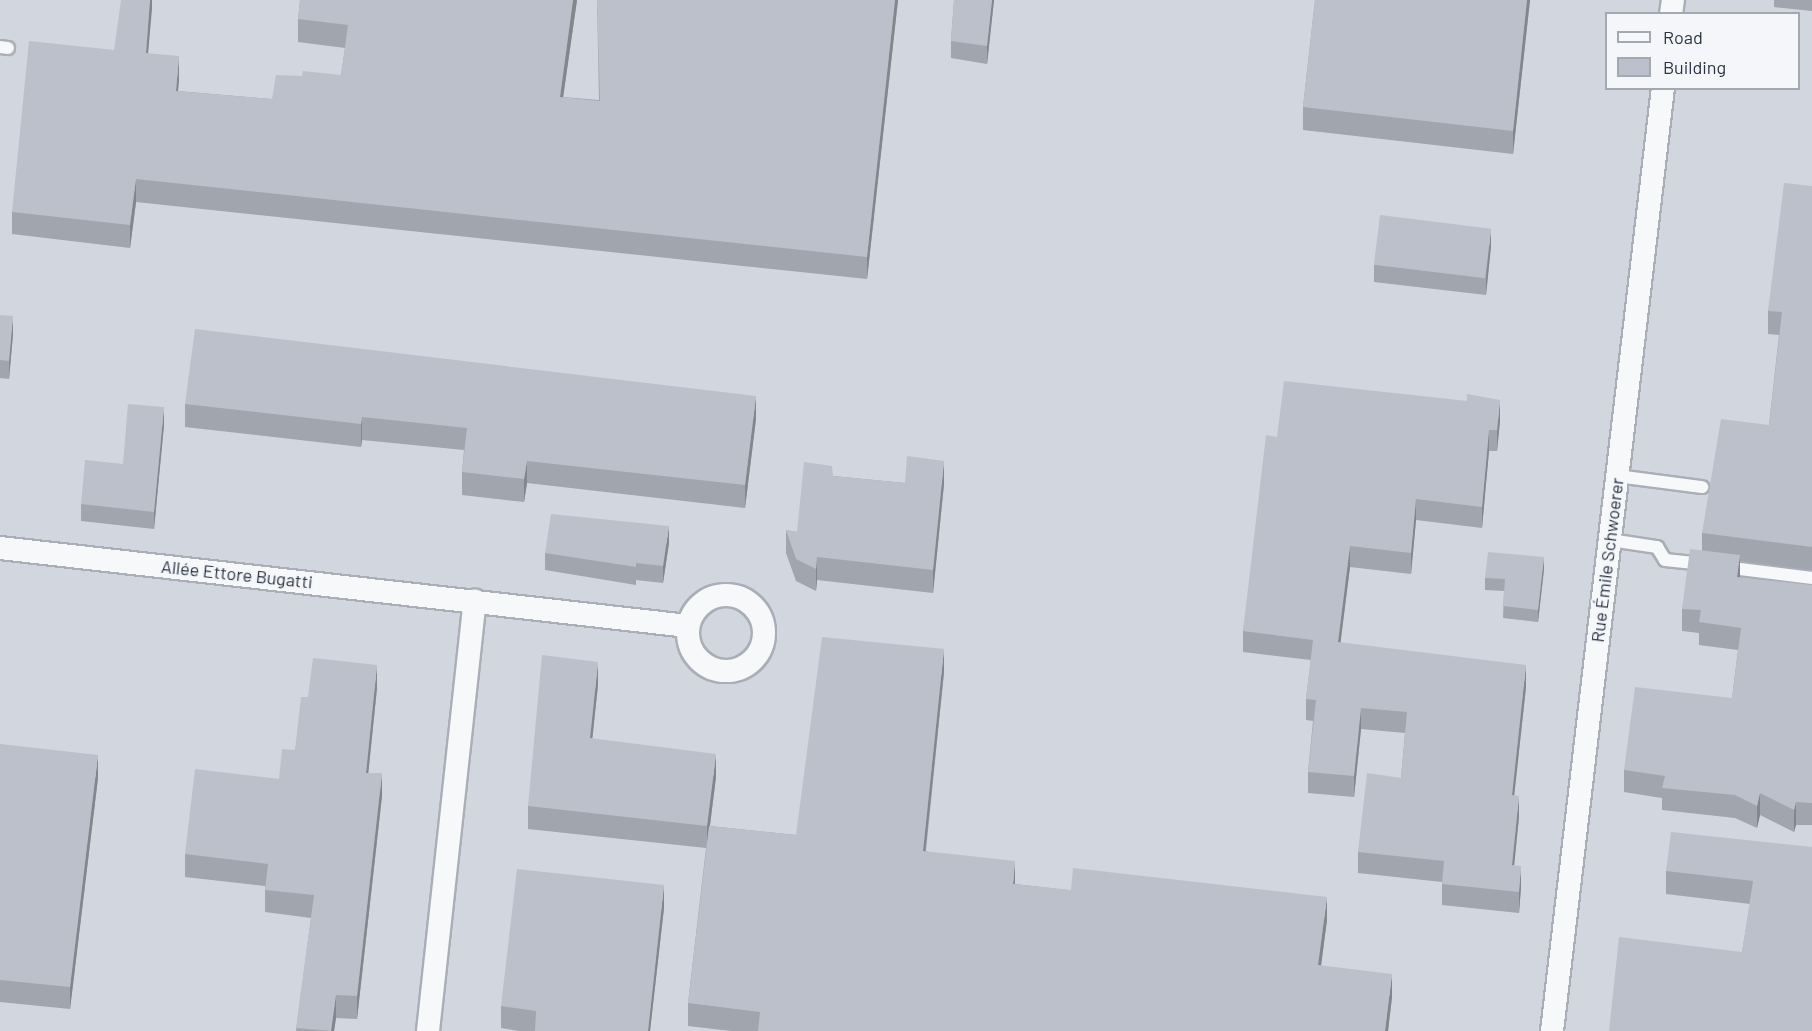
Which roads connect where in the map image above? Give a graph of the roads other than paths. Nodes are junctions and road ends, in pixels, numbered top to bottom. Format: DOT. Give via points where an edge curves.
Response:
graph roads {
  1 [pos="1662,90"];
  2 [pos="1617,476"];
  3 [pos="1702,487"];
  4 [pos="1610,540"];
  5 [pos="0,548"];
  6 [pos="1812,578"];
  7 [pos="475,601"];
  8 [pos="688,626"];
  9 [pos="428,1031"];
  10 [pos="1552,1031"];
  1 -- 2 [label="street, Rue Émile Schwoerer"];
  2 -- 3 [label="lane"];
  2 -- 4 [label="street, Rue Émile Schwoerer"];
  4 -- 6 [label="lane" via="1657,547 1665,560"];
  4 -- 10 [label="street, Rue Émile Schwoerer"];
  5 -- 7 [label="street, Allée Ettore Bugatti"];
  7 -- 8 [label="street, Allée Ettore Bugatti"];
  7 -- 9 [label="street"];
}
